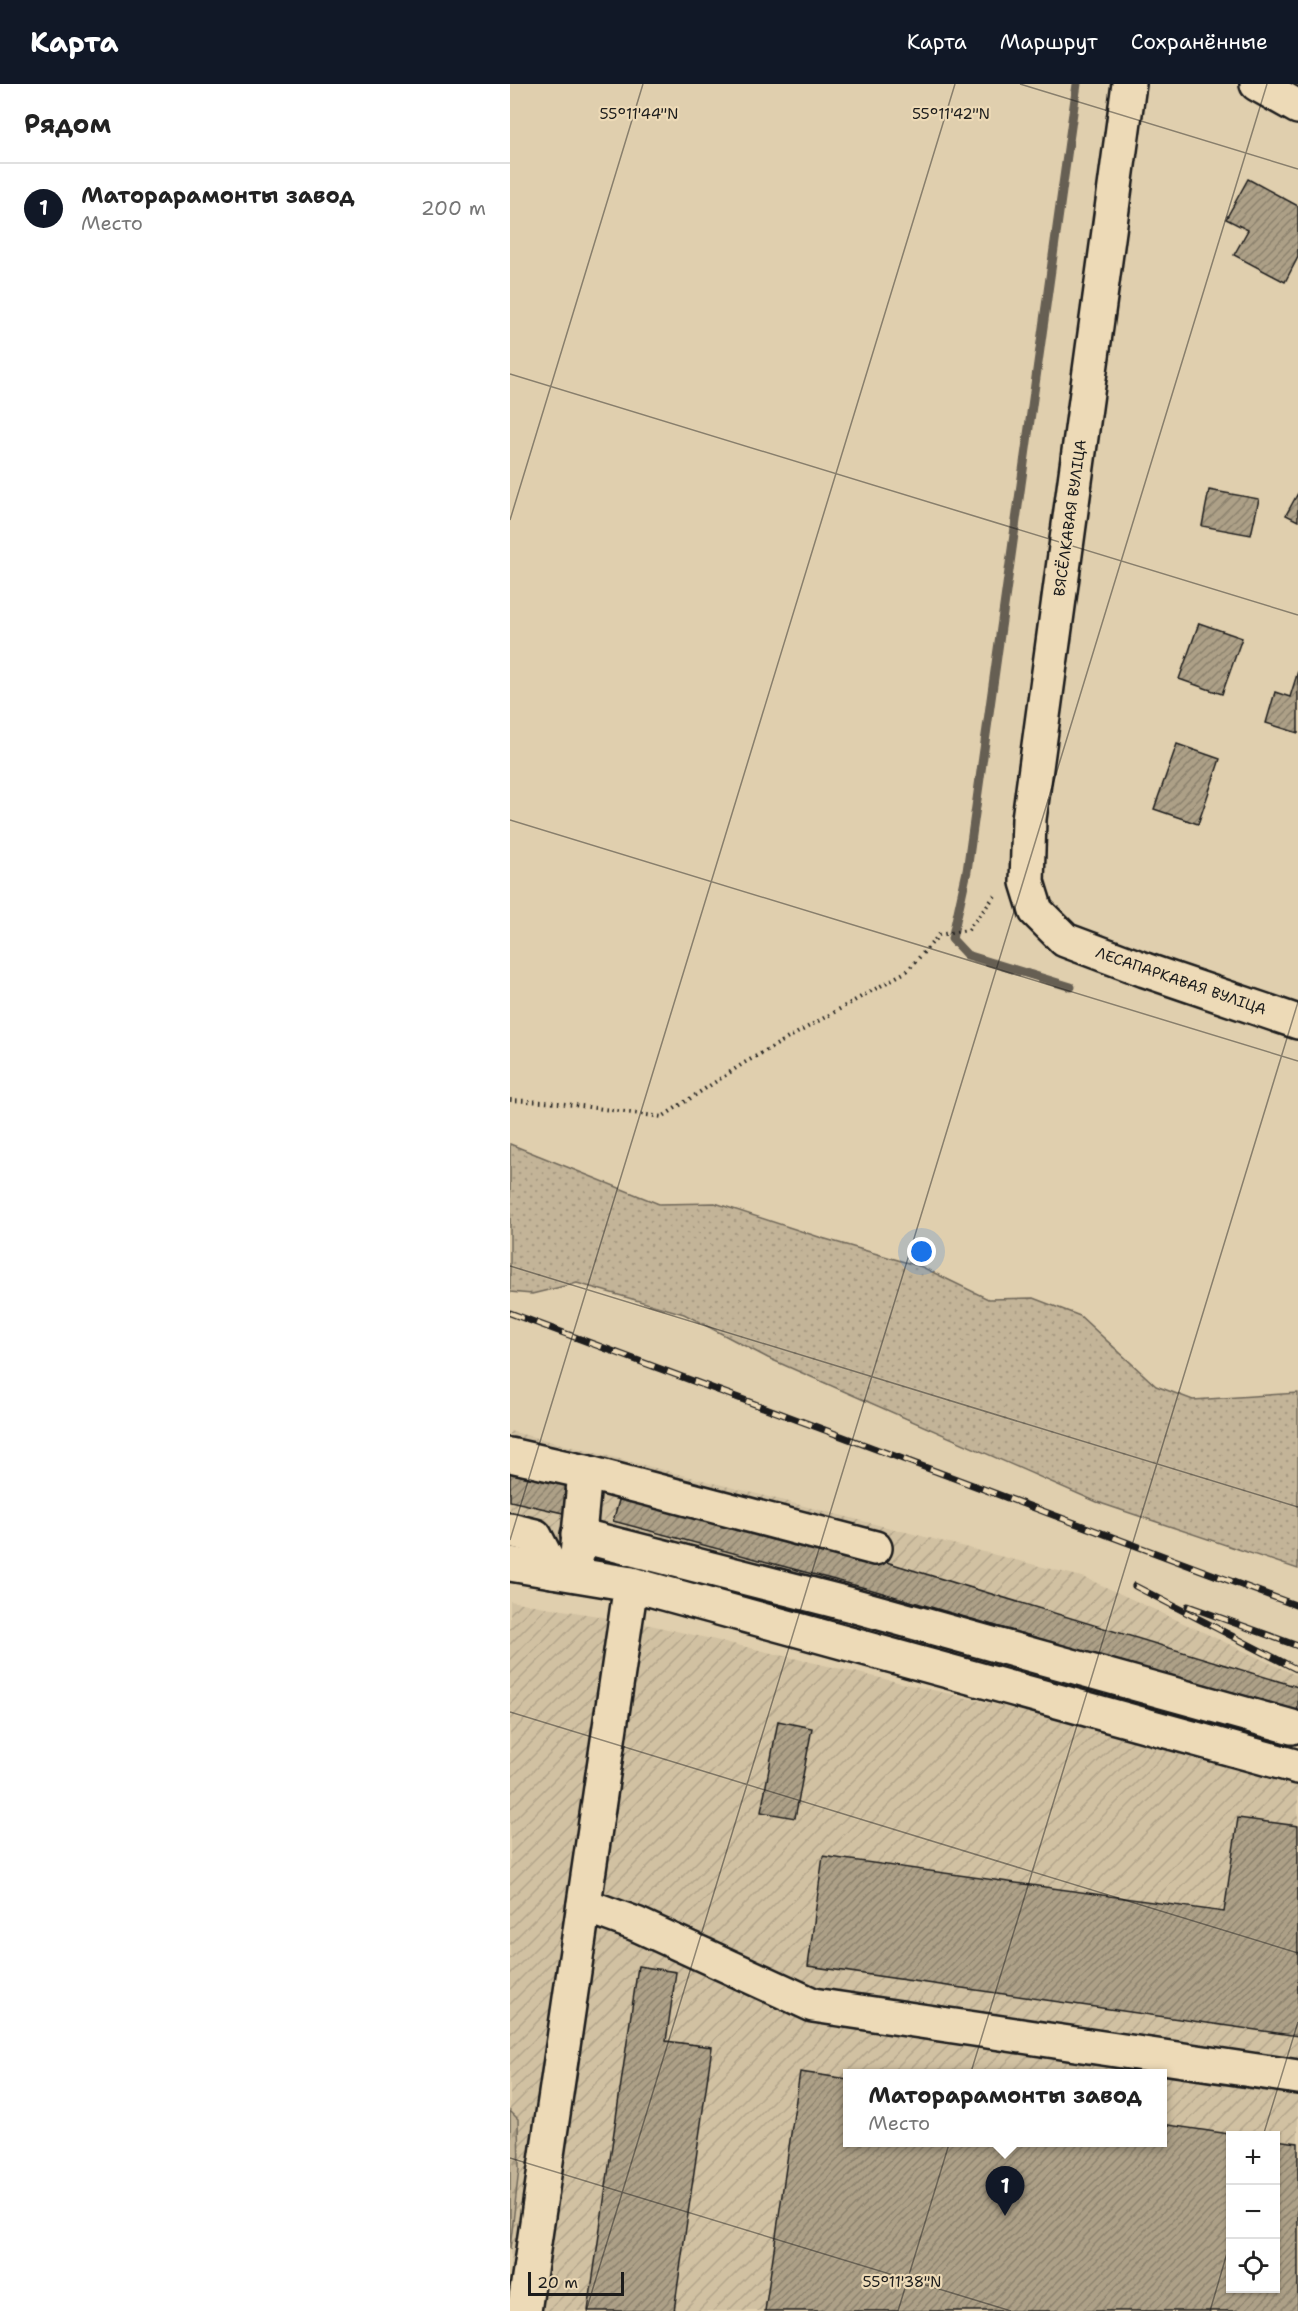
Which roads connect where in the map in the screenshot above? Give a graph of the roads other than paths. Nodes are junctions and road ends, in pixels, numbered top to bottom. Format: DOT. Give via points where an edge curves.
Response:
graph roads {
  1 [pos="1129,84"];
  2 [pos="1257,84"];
  3 [pos="1298,107"];
  4 [pos="1065,940"];
  5 [pos="1298,1022"];
  6 [pos="510,1455"];
  7 [pos="585,1472"];
  8 [pos="510,1530"];
  9 [pos="578,1535"];
  10 [pos="875,1548"];
  11 [pos="510,1564"];
  12 [pos="564,1573"];
  13 [pos="631,1584"];
  14 [pos="1292,1727"];
  15 [pos="1298,1767"];
  16 [pos="584,1905"];
  17 [pos="1298,2077"];
  18 [pos="524,2311"];
  1 -- 4 [label="street, ВЯСЁЛКАВАЯ ВУЛІЦА" via="1029,819 1027,882 1036,911"];
  2 -- 3 [label="street"];
  4 -- 5 [label="street, ЛЕСАПАРКАВАЯ ВУЛІЦА"];
  6 -- 7 [label="street"];
  7 -- 9 [label="street"];
  7 -- 10 [label="street"];
  8 -- 12 [label="street" via="535,1536"];
  9 -- 12 [label="street"];
  9 -- 14 [label="street" via="848,1604"];
  11 -- 12 [label="street"];
  12 -- 13 [label="street"];
  13 -- 15 [label="street"];
  13 -- 16 [label="street"];
  16 -- 17 [label="street" via="636,1924 813,2006"];
  16 -- 18 [label="street"];
}
